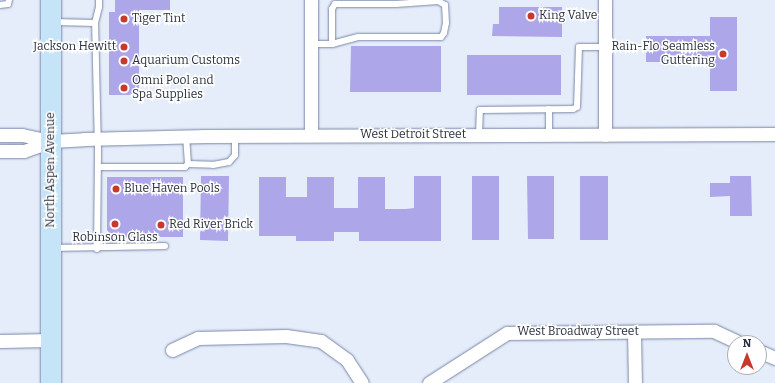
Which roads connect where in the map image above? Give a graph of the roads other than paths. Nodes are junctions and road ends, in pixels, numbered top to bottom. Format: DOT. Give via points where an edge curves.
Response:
graph roads {
  1 [pos="9,0"];
  2 [pos="51,0"];
  3 [pos="99,0"];
  4 [pos="311,0"];
  5 [pos="605,0"];
  6 [pos="0,4"];
  7 [pos="51,22"];
  8 [pos="95,23"];
  9 [pos="311,44"];
  10 [pos="332,44"];
  11 [pos="604,47"];
  12 [pos="549,109"];
  13 [pos="775,134"];
  14 [pos="0,135"];
  15 [pos="479,135"];
  16 [pos="549,135"];
  17 [pos="605,135"];
  18 [pos="235,136"];
  19 [pos="311,136"];
  20 [pos="186,137"];
  21 [pos="97,139"];
  22 [pos="51,141"];
  23 [pos="0,151"];
  24 [pos="188,164"];
  25 [pos="98,168"];
  26 [pos="165,246"];
  27 [pos="51,248"];
  28 [pos="97,248"];
  29 [pos="634,332"];
  30 [pos="727,337"];
  31 [pos="51,340"];
  32 [pos="0,341"];
  33 [pos="172,350"];
  34 [pos="51,383"];
  35 [pos="362,383"];
  36 [pos="429,383"];
  37 [pos="635,383"];
  1 -- 6 [label="lane" via="8,4"];
  2 -- 7 [label="main road, North Aspen Avenue"];
  3 -- 8 [label="lane"];
  4 -- 9 [label="street"];
  5 -- 11 [label="street"];
  7 -- 8 [label="lane"];
  7 -- 22 [label="main road, North Aspen Avenue"];
  8 -- 21 [label="lane"];
  9 -- 10 [label="lane"];
  9 -- 19 [label="street"];
  10 -- 10 [label="lane" via="358,37 441,37 446,23 445,5 438,1 335,4 332,9"];
  11 -- 12 [label="lane" via="579,47 577,106 573,109"];
  11 -- 17 [label="street"];
  12 -- 15 [label="lane" via="480,110"];
  12 -- 16 [label="lane"];
  13 -- 17 [label="street, West Detroit Street"];
  14 -- 22 [label="street, West Detroit Street" via="22,135"];
  15 -- 16 [label="street, West Detroit Street"];
  15 -- 19 [label="street, West Detroit Street"];
  16 -- 17 [label="street, West Detroit Street"];
  18 -- 19 [label="street, West Detroit Street"];
  18 -- 20 [label="street, West Detroit Street"];
  18 -- 24 [label="lane" via="235,155 229,162 213,165"];
  20 -- 21 [label="street, West Detroit Street"];
  20 -- 24 [label="lane"];
  21 -- 22 [label="street, West Detroit Street"];
  21 -- 25 [label="lane"];
  22 -- 23 [label="street, West Detroit Street" via="24,151"];
  22 -- 27 [label="main road, North Aspen Avenue"];
  24 -- 25 [label="lane"];
  25 -- 28 [label="lane"];
  26 -- 28 [label="lane"];
  27 -- 28 [label="lane"];
  27 -- 31 [label="main road, North Aspen Avenue"];
  29 -- 30 [label="street, West Broadway Street" via="714,331"];
  29 -- 36 [label="street, West Broadway Street" via="507,333"];
  29 -- 37 [label="street"];
  31 -- 32 [label="street"];
  31 -- 34 [label="main road, North Aspen Avenue"];
  33 -- 35 [label="street" via="198,338 286,336 321,340 347,360"];
}
